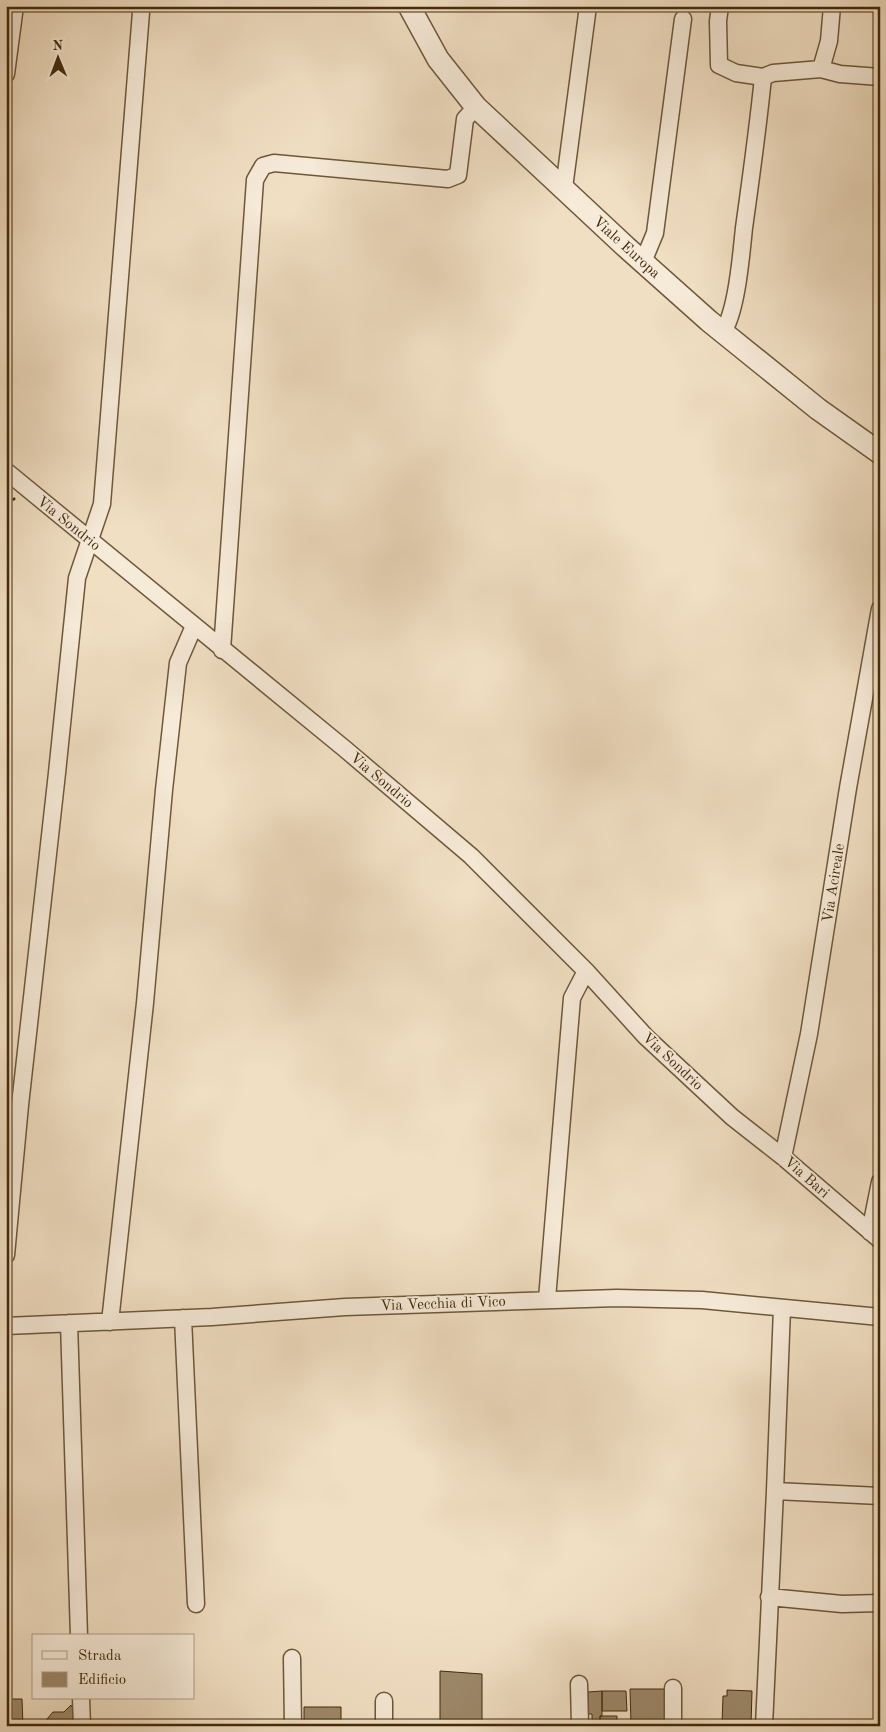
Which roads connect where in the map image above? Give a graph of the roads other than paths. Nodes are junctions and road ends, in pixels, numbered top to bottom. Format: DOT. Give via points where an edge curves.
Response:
graph roads {
  1 [pos="15,6"];
  2 [pos="410,6"];
  3 [pos="588,6"];
  4 [pos="720,6"];
  5 [pos="832,6"];
  6 [pos="141,12"];
  7 [pos="683,19"];
  8 [pos="821,69"];
  9 [pos="6,74"];
  10 [pos="763,77"];
  11 [pos="880,77"];
  12 [pos="476,107"];
  13 [pos="564,188"];
  14 [pos="643,262"];
  15 [pos="723,332"];
  16 [pos="880,452"];
  17 [pos="6,471"];
  18 [pos="90,539"];
  19 [pos="880,608"];
  20 [pos="194,626"];
  21 [pos="222,650"];
  22 [pos="586,971"];
  23 [pos="732,1117"];
  24 [pos="783,1157"];
  25 [pos="880,1182"];
  26 [pos="875,1236"];
  27 [pos="6,1255"];
  28 [pos="547,1299"];
  29 [pos="782,1308"];
  30 [pos="880,1317"];
  31 [pos="183,1318"];
  32 [pos="110,1322"];
  33 [pos="69,1323"];
  34 [pos="6,1326"];
  35 [pos="775,1491"];
  36 [pos="880,1496"];
  37 [pos="770,1597"];
  38 [pos="880,1603"];
  39 [pos="196,1604"];
  40 [pos="79,1634"];
  41 [pos="292,1658"];
  42 [pos="579,1684"];
  43 [pos="673,1688"];
  44 [pos="81,1700"];
  45 [pos="384,1701"];
  46 [pos="82,1726"];
  47 [pos="293,1726"];
  48 [pos="384,1726"];
  49 [pos="580,1726"];
  50 [pos="673,1726"];
  51 [pos="764,1726"];
  1 -- 9 [label="street"];
  2 -- 12 [label="street, Viale Europa" via="438,59"];
  3 -- 13 [label="street"];
  4 -- 10 [label="street" via="719,65 736,73"];
  5 -- 8 [label="street"];
  6 -- 18 [label="street" via="102,504"];
  7 -- 14 [label="street" via="656,233"];
  8 -- 10 [label="street" via="773,73"];
  8 -- 11 [label="street"];
  10 -- 15 [label="street" via="741,254 731,313"];
  12 -- 13 [label="street, Viale Europa"];
  12 -- 21 [label="street" via="464,119 458,175 448,179 274,163 263,166 255,180"];
  13 -- 14 [label="street, Viale Europa"];
  14 -- 15 [label="street, Viale Europa"];
  15 -- 16 [label="street, Viale Europa" via="818,409"];
  17 -- 18 [label="street, Via Sondrio"];
  18 -- 20 [label="street, Via Sondrio"];
  18 -- 27 [label="street" via="76,578"];
  19 -- 24 [label="street, Via Acireale" via="809,1034"];
  20 -- 21 [label="street, Via Sondrio"];
  20 -- 32 [label="street" via="178,663"];
  21 -- 22 [label="street, Via Sondrio" via="471,856"];
  22 -- 23 [label="street, Via Sondrio" via="646,1037"];
  22 -- 28 [label="street" via="572,998"];
  23 -- 24 [label="street, Via Bari"];
  24 -- 26 [label="street, Via Bari"];
  25 -- 26 [label="street"];
  28 -- 29 [label="street, Via Vecchia di Vico" via="702,1300"];
  28 -- 31 [label="street, Via Vecchia di Vico" via="345,1307"];
  29 -- 30 [label="street, Via Vecchia di Vico"];
  29 -- 35 [label="street"];
  31 -- 32 [label="street, Via Vecchia di Vico"];
  31 -- 39 [label="street"];
  32 -- 33 [label="street, Via Vecchia di Vico"];
  33 -- 34 [label="street, Via Vecchia di Vico"];
  33 -- 40 [label="street"];
  35 -- 36 [label="street"];
  35 -- 37 [label="street"];
  37 -- 38 [label="street" via="842,1604"];
  37 -- 51 [label="street"];
  41 -- 47 [label="street"];
  42 -- 49 [label="street"];
  43 -- 50 [label="street"];
  44 -- 46 [label="street"];
  45 -- 48 [label="street"];
}
